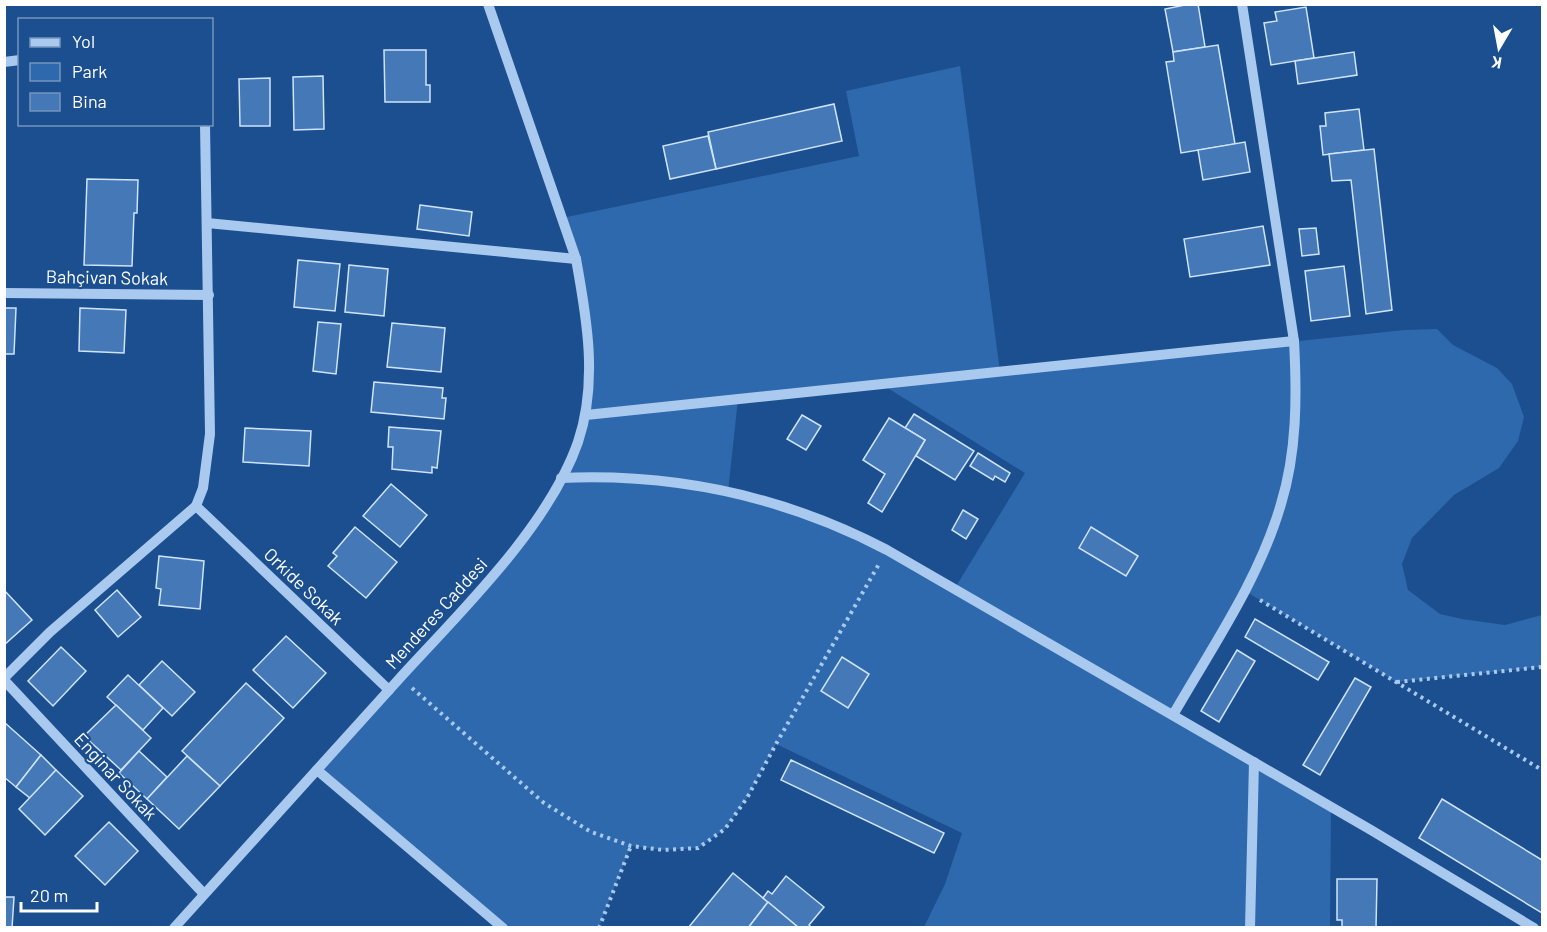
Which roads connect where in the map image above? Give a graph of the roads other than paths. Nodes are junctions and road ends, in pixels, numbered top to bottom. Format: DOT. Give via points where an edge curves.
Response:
graph roads {
  1 [pos="488,4"];
  2 [pos="1242,4"];
  3 [pos="205,126"];
  4 [pos="207,223"];
  5 [pos="576,259"];
  6 [pos="4,293"];
  7 [pos="209,295"];
  8 [pos="1294,341"];
  9 [pos="585,415"];
  10 [pos="561,478"];
  11 [pos="196,506"];
  12 [pos="4,679"];
  13 [pos="389,690"];
  14 [pos="1173,715"];
  15 [pos="1254,762"];
  16 [pos="317,770"];
  17 [pos="204,894"];
  18 [pos="174,927"];
  19 [pos="503,927"];
  20 [pos="1250,927"];
  21 [pos="1534,927"];
  1 -- 5 [label="street, Menderes Caddesi"];
  2 -- 8 [label="street"];
  3 -- 4 [label="street"];
  4 -- 5 [label="street"];
  4 -- 7 [label="street"];
  5 -- 9 [label="street, Menderes Caddesi" via="590,353"];
  6 -- 7 [label="street, Bahçivan Sokak"];
  7 -- 11 [label="street" via="210,434 203,488"];
  8 -- 9 [label="street"];
  8 -- 14 [label="street" via="1296,385 1282,503 1245,591"];
  9 -- 10 [label="street, Menderes Caddesi" via="578,444"];
  10 -- 13 [label="street, Menderes Caddesi" via="525,535"];
  10 -- 14 [label="street" via="633,478 728,492 820,518 888,550"];
  11 -- 12 [label="street" via="50,632"];
  11 -- 13 [label="street, Orkide Sokak"];
  12 -- 17 [label="street, Enginar Sokak"];
  13 -- 16 [label="street, Menderes Caddesi"];
  14 -- 15 [label="street"];
  15 -- 20 [label="street"];
  15 -- 21 [label="street"];
  16 -- 17 [label="street, Menderes Caddesi"];
  16 -- 19 [label="street"];
  17 -- 18 [label="street, Menderes Caddesi"];
}
